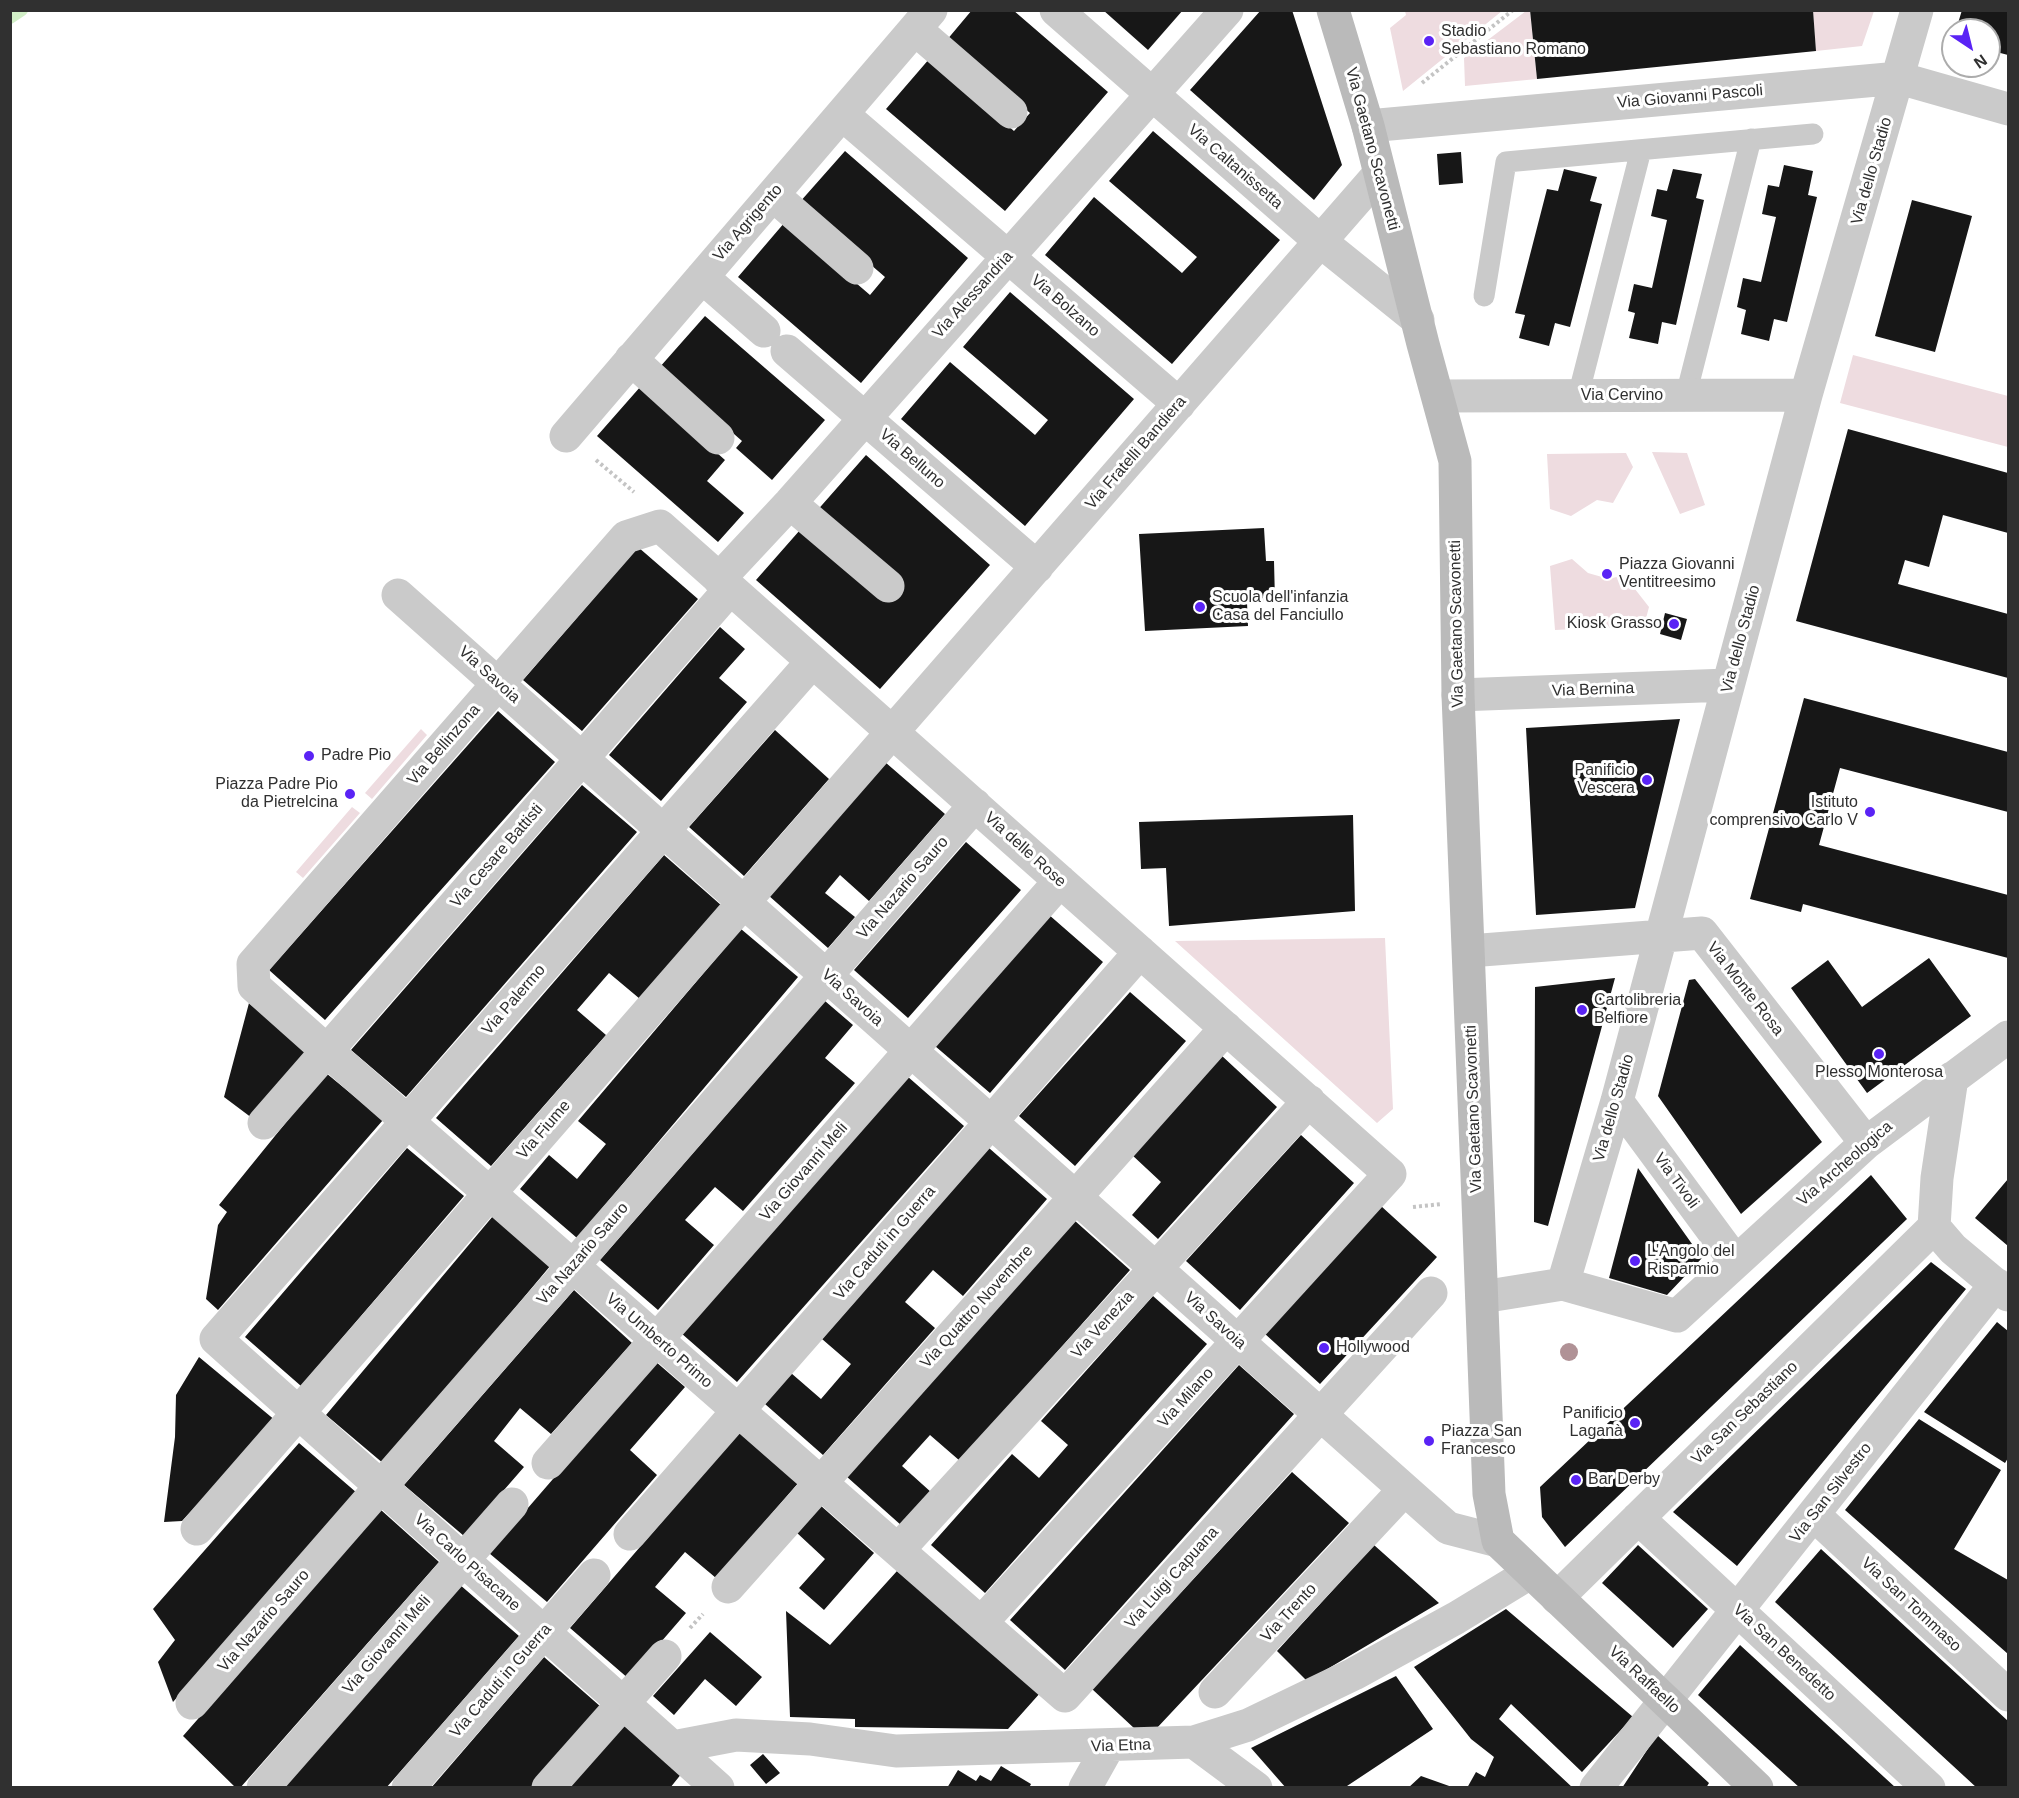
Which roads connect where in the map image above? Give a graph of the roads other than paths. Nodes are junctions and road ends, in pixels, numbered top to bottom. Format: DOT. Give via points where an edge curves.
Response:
graph roads {
  1 [pos="1056,10"];
  2 [pos="1227,10"];
  3 [pos="1333,10"];
  4 [pos="1917,10"];
  5 [pos="923,20"];
  6 [pos="1899,78"];
  7 [pos="1151,94"];
  8 [pos="2008,109"];
  9 [pos="1011,112"];
  10 [pos="842,114"];
  11 [pos="1368,126"];
  12 [pos="1813,134"];
  13 [pos="1751,139"];
  14 [pos="1641,150"];
  15 [pos="1379,174"];
  16 [pos="773,195"];
  17 [pos="1320,242"];
  18 [pos="1007,257"];
  19 [pos="857,268"];
  20 [pos="702,277"];
  21 [pos="1484,296"];
  22 [pos="1418,320"];
  23 [pos="631,359"];
  24 [pos="1686,395"];
  25 [pos="1806,395"];
  26 [pos="1438,396"];
  27 [pos="1578,396"];
  28 [pos="1179,404"];
  29 [pos="865,417"];
  30 [pos="566,436"];
  31 [pos="718,438"];
  32 [pos="790,503"];
  33 [pos="660,526"];
  34 [pos="1037,567"];
  35 [pos="724,584"];
  36 [pos="888,586"];
  37 [pos="398,595"];
  38 [pos="812,662"];
  39 [pos="498,683"];
  40 [pos="1728,685"];
  41 [pos="1458,695"];
  42 [pos="892,732"];
  43 [pos="582,758"];
  44 [pos="975,805"];
  45 [pos="664,830"];
  46 [pos="1060,881"];
  47 [pos="744,902"];
  48 [pos="1660,937"];
  49 [pos="1469,951"];
  50 [pos="1140,952"];
  51 [pos="826,975"];
  52 [pos="254,986"];
  53 [pos="1226,1028"];
  54 [pos="2008,1037"];
  55 [pos="911,1050"];
  56 [pos="327,1051"];
  57 [pos="1952,1077"];
  58 [pos="1309,1101"];
  59 [pos="1617,1101"];
  60 [pos="408,1122"];
  61 [pos="992,1122"];
  62 [pos="264,1123"];
  63 [pos="1866,1143"];
  64 [pos="1390,1174"];
  65 [pos="489,1193"];
  66 [pos="1076,1197"];
  67 [pos="1934,1227"];
  68 [pos="1735,1261"];
  69 [pos="573,1266"];
  70 [pos="1156,1268"];
  71 [pos="1565,1277"];
  72 [pos="2002,1290"];
  73 [pos="1431,1293"];
  74 [pos="1482,1297"];
  75 [pos="216,1339"];
  76 [pos="657,1339"];
  77 [pos="1238,1341"];
  78 [pos="1313,1408"];
  79 [pos="738,1410"];
  80 [pos="298,1413"];
  81 [pos="548,1463"];
  82 [pos="820,1482"];
  83 [pos="381,1486"];
  84 [pos="1404,1490"];
  85 [pos="512,1504"];
  86 [pos="1814,1515"];
  87 [pos="1638,1518"];
  88 [pos="197,1528"];
  89 [pos="630,1534"];
  90 [pos="1498,1541"];
  91 [pos="898,1550"];
  92 [pos="463,1560"];
  93 [pos="1530,1573"];
  94 [pos="594,1575"];
  95 [pos="728,1587"];
  96 [pos="1557,1599"];
  97 [pos="1738,1610"];
  98 [pos="981,1623"];
  99 [pos="544,1632"];
  100 [pos="665,1656"];
  101 [pos="1215,1692"];
  102 [pos="2008,1695"];
  103 [pos="1065,1696"];
  104 [pos="1666,1702"];
  105 [pos="192,1703"];
  106 [pos="624,1703"];
  107 [pos="736,1736"];
  108 [pos="1194,1742"];
  109 [pos="673,1747"];
  110 [pos="1108,1747"];
  111 [pos="704,1783"];
  112 [pos="263,1788"];
  113 [pos="408,1788"];
  114 [pos="548,1788"];
  115 [pos="1084,1788"];
  116 [pos="1256,1788"];
  117 [pos="1596,1788"];
  118 [pos="1757,1788"];
  119 [pos="1929,1788"];
  1 -- 7 [label="street, Via Caltanissetta"];
  2 -- 7 [label="street, Via Alessandria"];
  3 -- 11 [label="main road, Via Gaetano Scavonetti"];
  4 -- 6 [label="street, Via dello Stadio"];
  5 -- 9 [label="street"];
  5 -- 10 [label="street, Via Agrigento"];
  6 -- 8 [label="street, Via Giovanni Pascoli"];
  6 -- 11 [label="street, Via Giovanni Pascoli"];
  6 -- 25 [label="street, Via dello Stadio"];
  7 -- 17 [label="street, Via Caltanissetta"];
  7 -- 18 [label="street, Via Alessandria"];
  10 -- 16 [label="street, Via Agrigento"];
  10 -- 18 [label="street, Via Bolzano"];
  11 -- 15 [label="main road, Via Gaetano Scavonetti"];
  12 -- 13 [label="lane"];
  13 -- 14 [label="lane"];
  13 -- 24 [label="lane"];
  14 -- 21 [label="lane" via="1506,162"];
  14 -- 27 [label="lane"];
  15 -- 17 [label="street, Via Fratelli Bandiera"];
  15 -- 22 [label="main road, Via Gaetano Scavonetti"];
  16 -- 19 [label="street"];
  16 -- 20 [label="street, Via Agrigento"];
  17 -- 22 [label="street, Via Caltanissetta"];
  17 -- 28 [label="street, Via Fratelli Bandiera"];
  18 -- 28 [label="street, Via Bolzano"];
  18 -- 29 [label="street, Via Alessandria"];
  20 -- 23 [label="street, Via Agrigento"];
  20 -- 29 [label="street, Via Belluno"];
  22 -- 26 [label="main road, Via Gaetano Scavonetti"];
  23 -- 30 [label="street, Via Agrigento"];
  23 -- 31 [label="street"];
  24 -- 25 [label="street, Via Cervino"];
  24 -- 27 [label="street, Via Cervino"];
  25 -- 40 [label="street, Via dello Stadio"];
  26 -- 27 [label="street, Via Cervino"];
  26 -- 41 [label="main road, Via Gaetano Scavonetti" via="1455,460"];
  28 -- 34 [label="street, Via Fratelli Bandiera"];
  29 -- 32 [label="street, Via Alessandria"];
  29 -- 34 [label="street, Via Belluno"];
  32 -- 35 [label="street, Via Alessandria"];
  32 -- 36 [label="street"];
  33 -- 35 [label="street, Via delle Rose"];
  33 -- 39 [label="street, Via Bellinzona" via="626,537"];
  34 -- 42 [label="street, Via Fratelli Bandiera"];
  35 -- 38 [label="street, Via delle Rose"];
  35 -- 43 [label="street, Via Cesare Battisti"];
  37 -- 39 [label="street, Via Savoia"];
  38 -- 42 [label="street, Via delle Rose"];
  38 -- 45 [label="street, Via Palermo"];
  39 -- 43 [label="street, Via Savoia"];
  39 -- 52 [label="street, Via Bellinzona" via="253,964"];
  40 -- 41 [label="street, Via Bernina"];
  40 -- 48 [label="street, Via dello Stadio"];
  41 -- 49 [label="main road, Via Gaetano Scavonetti"];
  42 -- 44 [label="street, Via delle Rose"];
  42 -- 47 [label="street, Via Fiume"];
  43 -- 45 [label="street, Via Savoia"];
  43 -- 56 [label="street, Via Cesare Battisti"];
  44 -- 46 [label="street, Via delle Rose"];
  44 -- 51 [label="street, Via Nazario Sauro"];
  45 -- 47 [label="street, Via Savoia"];
  45 -- 60 [label="street, Via Palermo"];
  46 -- 50 [label="street, Via delle Rose"];
  46 -- 55 [label="street, Via Giovanni Meli"];
  47 -- 51 [label="street, Via Savoia"];
  47 -- 65 [label="street, Via Fiume"];
  48 -- 49 [label="street, Via Monte Rosa"];
  48 -- 59 [label="street, Via dello Stadio"];
  48 -- 63 [label="street, Via Monte Rosa" via="1702,933"];
  49 -- 74 [label="main road, Via Gaetano Scavonetti"];
  50 -- 53 [label="street, Via delle Rose"];
  50 -- 61 [label="street, Via Caduti in Guerra"];
  51 -- 55 [label="street, Via Savoia"];
  51 -- 69 [label="street, Via Nazario Sauro"];
  52 -- 56 [label="street, Via Umberto Primo"];
  53 -- 58 [label="street, Via delle Rose"];
  53 -- 66 [label="street, Via Quattro Novembre"];
  54 -- 57 [label="street, Via Archeologica"];
  55 -- 61 [label="street, Via Savoia"];
  55 -- 76 [label="street, Via Giovanni Meli"];
  56 -- 60 [label="street, Via Umberto Primo"];
  56 -- 62 [label="street, Via Cesare Battisti"];
  57 -- 63 [label="street, Via Archeologica"];
  57 -- 67 [label="street"];
  58 -- 64 [label="street, Via delle Rose"];
  58 -- 70 [label="street, Via Venezia"];
  59 -- 68 [label="street, Via Tivoli"];
  59 -- 71 [label="street, Via dello Stadio"];
  60 -- 65 [label="street, Via Umberto Primo"];
  60 -- 75 [label="street, Via Palermo"];
  61 -- 66 [label="street, Via Savoia"];
  61 -- 79 [label="street, Via Caduti in Guerra"];
  63 -- 68 [label="street, Via Archeologica"];
  64 -- 77 [label="street, Via Milano"];
  65 -- 69 [label="street, Via Umberto Primo"];
  65 -- 80 [label="street, Via Fiume"];
  66 -- 70 [label="street, Via Savoia"];
  66 -- 82 [label="street, Via Quattro Novembre"];
  67 -- 72 [label="street" via="1953,1249"];
  67 -- 87 [label="street, Via San Sebastiano"];
  68 -- 71 [label="street, Via Archeologica" via="1677,1316"];
  69 -- 76 [label="street, Via Umberto Primo"];
  69 -- 83 [label="street, Via Nazario Sauro"];
  70 -- 77 [label="street, Via Savoia"];
  70 -- 91 [label="street, Via Venezia"];
  71 -- 74 [label="street"];
  72 -- 86 [label="street, Via San Silvestro"];
  73 -- 78 [label="street, Via Luigi Capuana"];
  74 -- 90 [label="main road, Via Gaetano Scavonetti" via="1489,1494"];
  75 -- 80 [label="street, Via Carlo Pisacane"];
  76 -- 79 [label="street, Via Umberto Primo"];
  76 -- 81 [label="street, Via Giovanni Meli"];
  77 -- 78 [label="street, Via Savoia"];
  77 -- 98 [label="street, Via Milano"];
  78 -- 84 [label="street, Via Savoia"];
  78 -- 103 [label="street, Via Luigi Capuana" via="1279,1461"];
  79 -- 82 [label="street, Via Umberto Primo"];
  79 -- 89 [label="street, Via Caduti in Guerra"];
  80 -- 83 [label="street, Via Carlo Pisacane"];
  80 -- 88 [label="street, Via Fiume"];
  82 -- 91 [label="street, Via Umberto Primo"];
  82 -- 95 [label="street, Via Quattro Novembre"];
  83 -- 92 [label="street, Via Carlo Pisacane"];
  83 -- 105 [label="street, Via Nazario Sauro"];
  84 -- 90 [label="street, Via Savoia" via="1448,1528"];
  84 -- 101 [label="street, Via Trento"];
  85 -- 92 [label="street, Via Giovanni Meli"];
  86 -- 97 [label="street, Via San Silvestro"];
  86 -- 102 [label="street, Via San Tommaso"];
  87 -- 96 [label="street, Via San Sebastiano"];
  87 -- 97 [label="street, Via San Benedetto"];
  90 -- 93 [label="main road, Via Raffaello"];
  91 -- 98 [label="street, Via Umberto Primo"];
  92 -- 99 [label="street, Via Carlo Pisacane"];
  92 -- 112 [label="street, Via Giovanni Meli"];
  93 -- 96 [label="main road, Via Raffaello"];
  93 -- 108 [label="street, Via Etna" via="1354,1674 1248,1725"];
  94 -- 99 [label="street, Via Caduti in Guerra"];
  96 -- 104 [label="main road, Via Raffaello"];
  97 -- 104 [label="street, Via San Silvestro"];
  97 -- 119 [label="street, Via San Benedetto"];
  98 -- 103 [label="street, Via Umberto Primo"];
  99 -- 106 [label="street, Via Carlo Pisacane"];
  99 -- 113 [label="street, Via Caduti in Guerra"];
  100 -- 106 [label="street"];
  104 -- 117 [label="street, Via San Silvestro"];
  104 -- 118 [label="main road, Via Raffaello"];
  106 -- 109 [label="street, Via Carlo Pisacane"];
  106 -- 114 [label="street"];
  107 -- 109 [label="street, Via Etna"];
  107 -- 110 [label="street, Via Etna" via="810,1738 896,1752"];
  107 -- 111 [label="street"];
  108 -- 110 [label="street, Via Etna"];
  108 -- 116 [label="street"];
  109 -- 111 [label="street, Via Carlo Pisacane"];
  110 -- 115 [label="street"];
}
